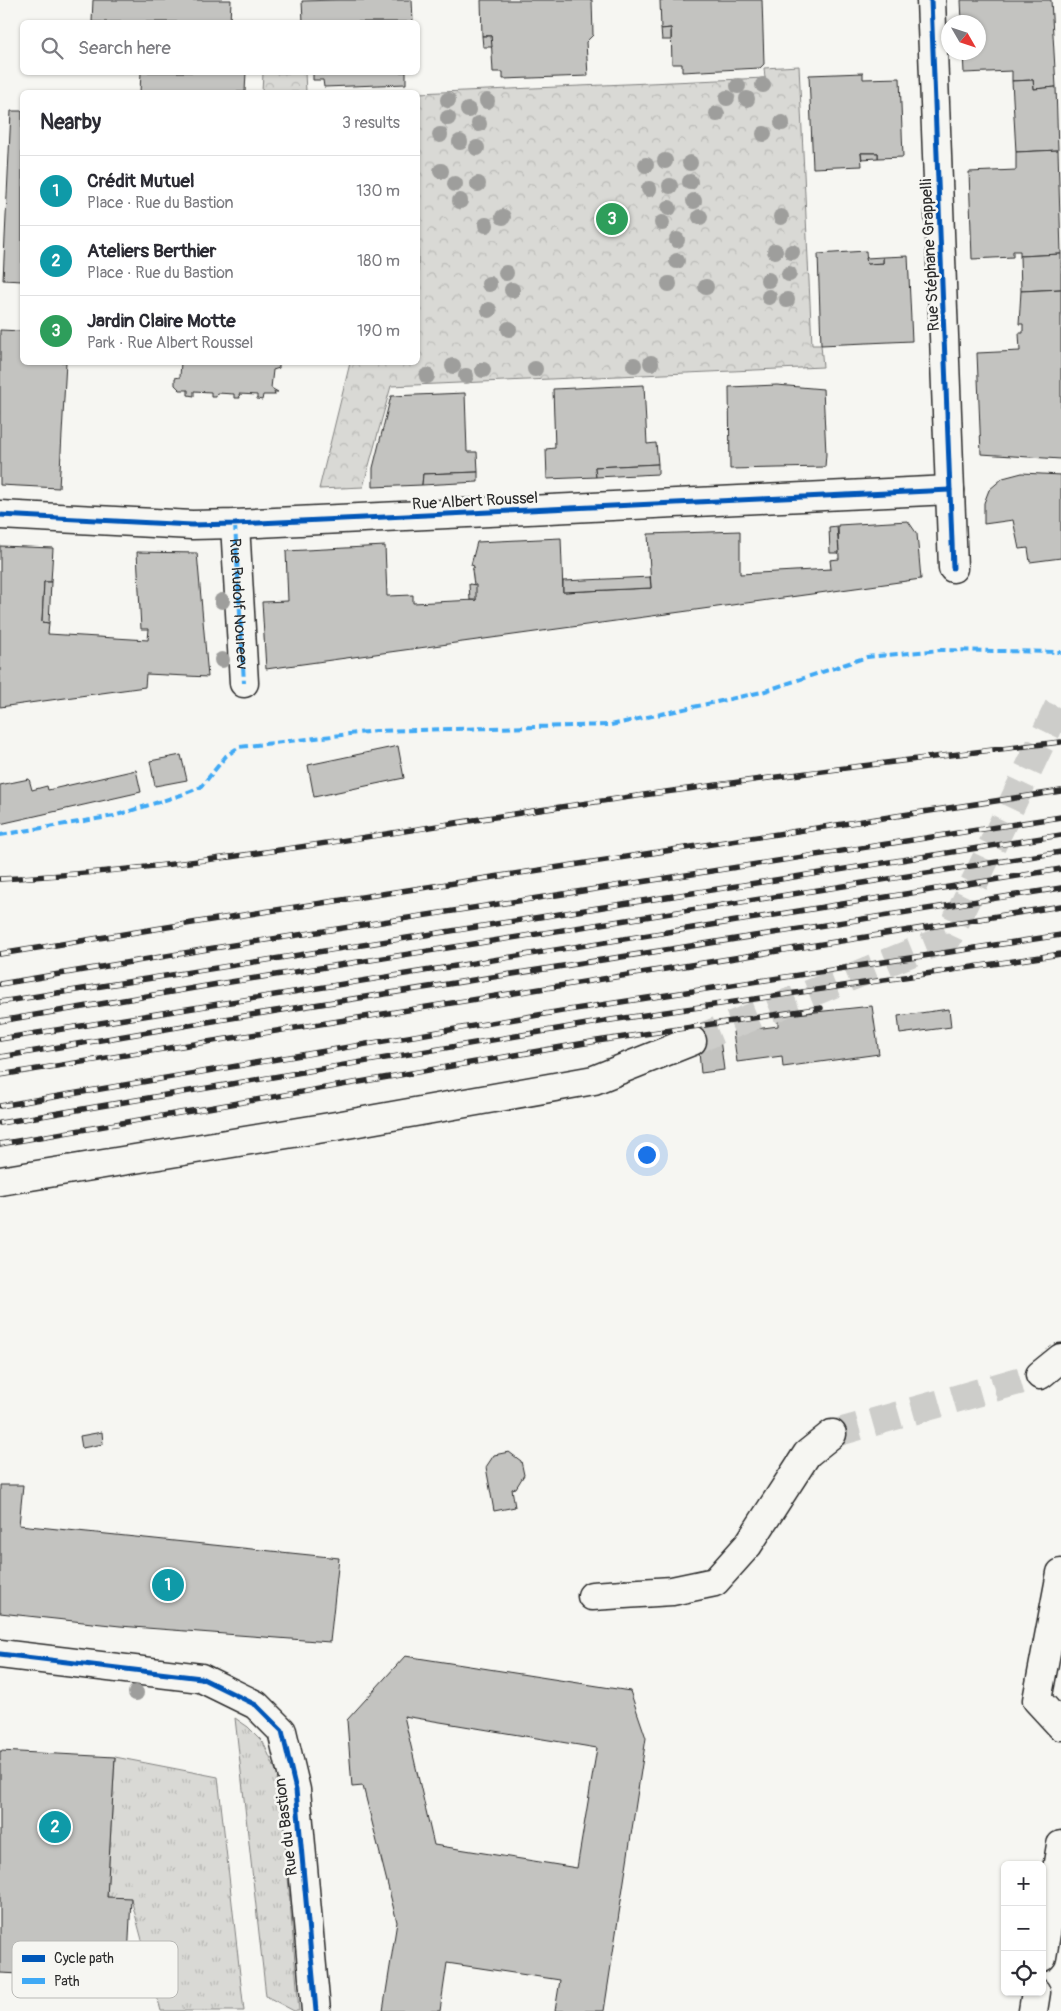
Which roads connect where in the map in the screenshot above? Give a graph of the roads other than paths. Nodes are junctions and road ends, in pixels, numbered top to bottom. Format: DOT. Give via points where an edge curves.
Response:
graph roads {
  1 [pos="931,0"];
  2 [pos="950,490"];
  3 [pos="0,515"];
  4 [pos="235,524"];
  5 [pos="954,568"];
  6 [pos="244,682"];
  7 [pos="692,1041"];
  8 [pos="0,1181"];
  9 [pos="1061,1358"];
  10 [pos="1040,1375"];
  11 [pos="832,1434"];
  12 [pos="1061,1573"];
  13 [pos="592,1596"];
  14 [pos="0,1654"];
  15 [pos="1061,1726"];
  16 [pos="1061,1845"];
  17 [pos="1043,1951"];
  18 [pos="1035,1996"];
  19 [pos="316,2011"];
  20 [pos="1033,2011"];
  1 -- 2 [label="street, Rue Stéphane Grappelli"];
  2 -- 4 [label="street, Rue Albert Roussel"];
  2 -- 5 [label="street, Rue Stéphane Grappelli"];
  3 -- 4 [label="street, Rue Albert Roussel" via="192,525"];
  4 -- 6 [label="street, Rue Rudolf Noureev"];
  7 -- 8 [label="street" via="594,1080"];
  9 -- 10 [label="street"];
  11 -- 13 [label="street" via="807,1454 748,1545 715,1582 672,1591"];
  12 -- 15 [label="street" via="1037,1700"];
  14 -- 19 [label="street, Rue du Bastion" via="201,1678 256,1705 282,1731 296,1790"];
  16 -- 17 [label="street"];
  18 -- 20 [label="street"];
}
